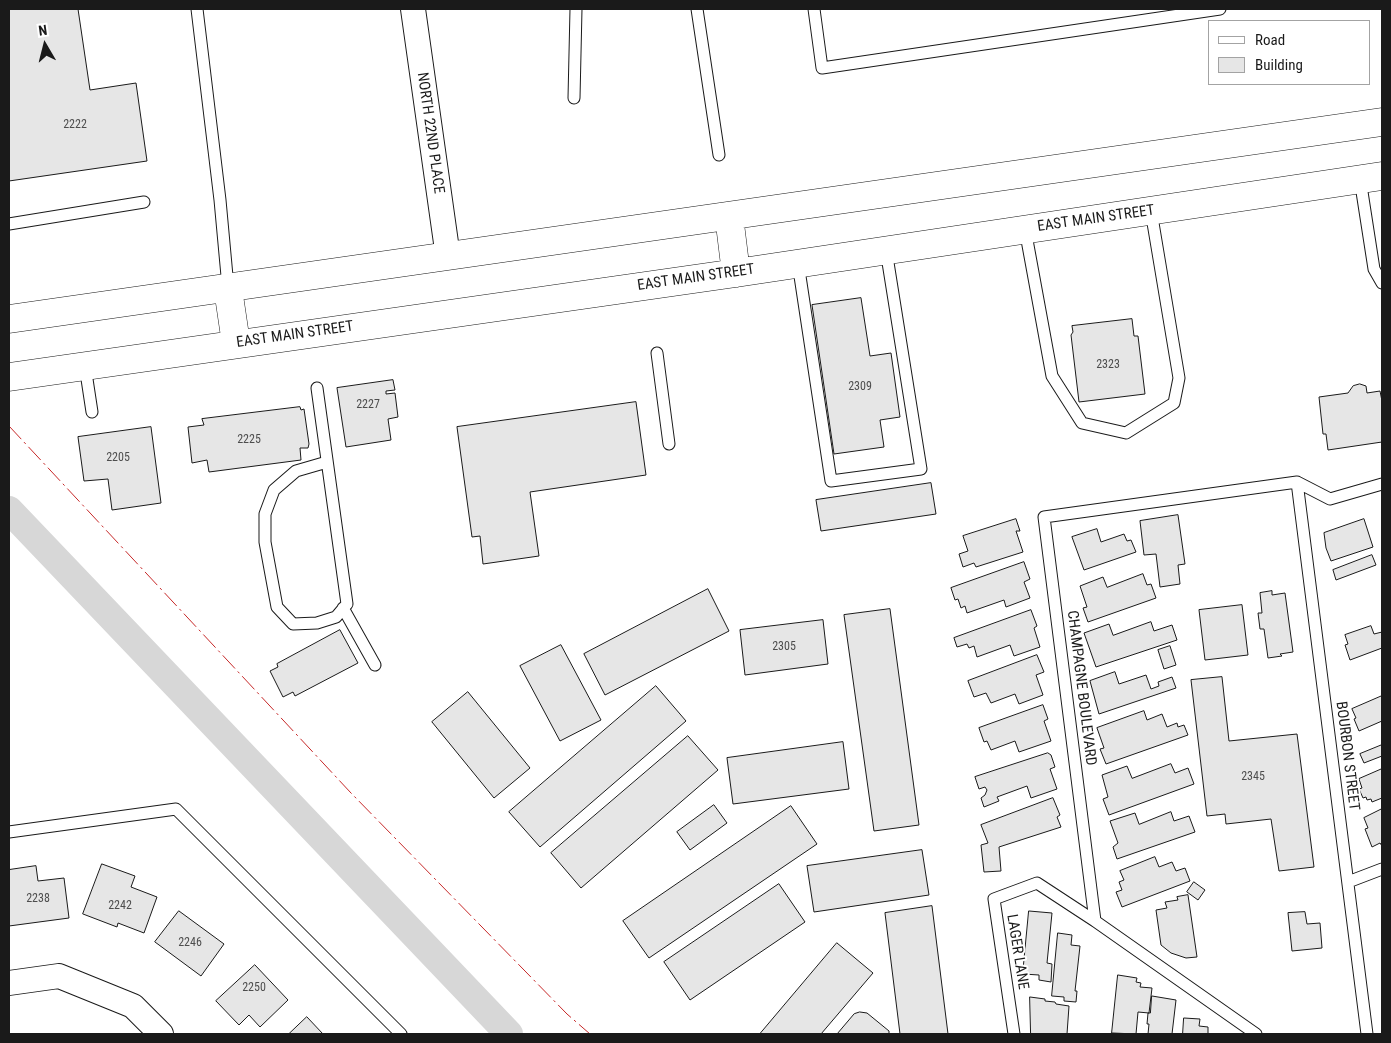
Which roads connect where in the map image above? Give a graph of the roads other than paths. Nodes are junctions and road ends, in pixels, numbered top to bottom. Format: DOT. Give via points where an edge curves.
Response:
graph roads {
  1 [pos="197,9"];
  2 [pos="413,9"];
  3 [pos="576,9"];
  4 [pos="697,9"];
  5 [pos="814,9"];
  6 [pos="1220,9"];
  7 [pos="574,98"];
  8 [pos="1382,122"];
  9 [pos="719,155"];
  10 [pos="1371,177"];
  11 [pos="144,202"];
  12 [pos="1151,210"];
  13 [pos="729,216"];
  14 [pos="9,224"];
  15 [pos="1025,229"];
  16 [pos="886,250"];
  17 [pos="448,257"];
  18 [pos="798,263"];
  19 [pos="736,273"];
  20 [pos="1382,282"];
  21 [pos="228,289"];
  22 [pos="9,319"];
  23 [pos="236,344"];
  24 [pos="657,353"];
  25 [pos="85,366"];
  26 [pos="9,377"];
  27 [pos="317,388"];
  28 [pos="92,412"];
  29 [pos="670,444"];
  30 [pos="327,462"];
  31 [pos="1297,482"];
  32 [pos="1382,484"];
  33 [pos="343,608"];
  34 [pos="375,666"];
  35 [pos="9,832"];
  36 [pos="1382,869"];
  37 [pos="1348,882"];
  38 [pos="1095,921"];
  39 [pos="9,983"];
  40 [pos="161,1034"];
  41 [pos="401,1034"];
  42 [pos="1014,1034"];
  43 [pos="1256,1034"];
  44 [pos="1367,1034"];
  1 -- 21 [label="lane"];
  2 -- 17 [label="street, NORTH 22ND PLACE"];
  3 -- 7 [label="lane"];
  4 -- 9 [label="lane"];
  5 -- 6 [label="lane" via="822,68"];
  8 -- 13 [label="main road"];
  10 -- 12 [label="main road, EAST MAIN STREET"];
  10 -- 20 [label="lane" via="1374,269"];
  11 -- 14 [label="lane"];
  12 -- 15 [label="main road, EAST MAIN STREET"];
  12 -- 15 [label="lane" via="1179,378 1174,403 1126,433 1082,423 1052,376"];
  13 -- 17 [label="main road"];
  13 -- 19 [label="main road"];
  15 -- 16 [label="main road, EAST MAIN STREET"];
  16 -- 18 [label="main road, EAST MAIN STREET"];
  16 -- 18 [label="lane" via="921,469 831,481"];
  17 -- 21 [label="main road"];
  18 -- 19 [label="main road, EAST MAIN STREET"];
  19 -- 23 [label="main road, EAST MAIN STREET"];
  21 -- 22 [label="main road"];
  21 -- 23 [label="main road"];
  23 -- 25 [label="main road, EAST MAIN STREET"];
  24 -- 29 [label="lane"];
  25 -- 26 [label="main road, EAST MAIN STREET"];
  25 -- 28 [label="lane"];
  27 -- 30 [label="lane"];
  30 -- 33 [label="lane" via="347,604"];
  30 -- 33 [label="lane" via="296,471 274,490 265,514 265,542 277,607 293,624 317,623 336,617"];
  31 -- 32 [label="lane" via="1330,499"];
  31 -- 37 [label="lane, BOURBON STREET"];
  31 -- 38 [label="lane, CHAMPAGNE BOULEVARD" via="1044,517"];
  33 -- 34 [label="lane"];
  35 -- 41 [label="lane" via="176,809"];
  36 -- 37 [label="lane"];
  37 -- 44 [label="lane, BOURBON STREET"];
  38 -- 42 [label="lane, LAGER LANE" via="1038,883 994,900"];
  38 -- 43 [label="lane"];
  39 -- 40 [label="street" via="59,976 133,1006"];
}
